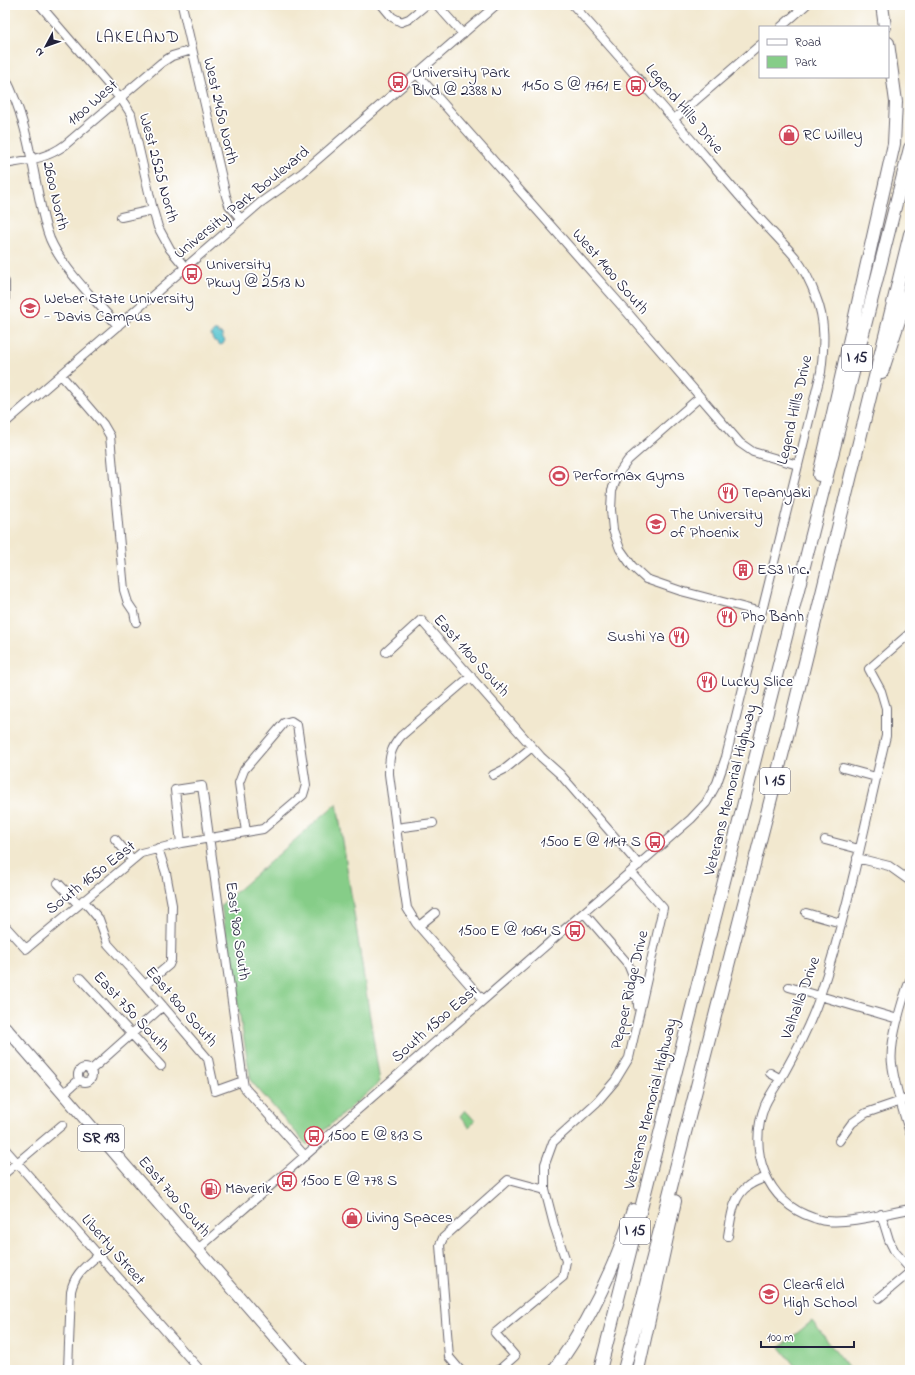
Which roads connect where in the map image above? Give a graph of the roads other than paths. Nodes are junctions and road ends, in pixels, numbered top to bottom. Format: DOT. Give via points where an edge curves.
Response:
graph roads {
  1 [pos="40,5"];
  2 [pos="182,5"];
  3 [pos="382,5"];
  4 [pos="426,5"];
  5 [pos="437,5"];
  6 [pos="496,5"];
  7 [pos="573,5"];
  8 [pos="806,5"];
  9 [pos="882,5"];
  10 [pos="782,26"];
  11 [pos="885,26"];
  12 [pos="463,34"];
  13 [pos="759,46"];
  14 [pos="192,50"];
  15 [pos="889,50"];
  16 [pos="417,74"];
  17 [pos="5,77"];
  18 [pos="120,98"];
  19 [pos="674,119"];
  20 [pos="910,148"];
  21 [pos="32,159"];
  22 [pos="5,164"];
  23 [pos="153,210"];
  24 [pos="121,216"];
  25 [pos="241,219"];
  26 [pos="910,234"];
  27 [pos="185,267"];
  28 [pos="5,282"];
  29 [pos="910,287"];
  30 [pos="5,303"];
  31 [pos="118,326"];
  32 [pos="61,375"];
  33 [pos="700,397"];
  34 [pos="5,423"];
  35 [pos="861,430"];
  36 [pos="798,465"];
  37 [pos="804,569"];
  38 [pos="761,612"];
  39 [pos="136,622"];
  40 [pos="910,633"];
  41 [pos="386,652"];
  42 [pos="471,676"];
  43 [pos="532,747"];
  44 [pos="843,768"];
  45 [pos="493,775"];
  46 [pos="876,777"];
  47 [pos="691,819"];
  48 [pos="433,822"];
  49 [pos="396,828"];
  50 [pos="246,832"];
  51 [pos="210,838"];
  52 [pos="115,839"];
  53 [pos="825,840"];
  54 [pos="181,843"];
  55 [pos="158,848"];
  56 [pos="859,849"];
  57 [pos="857,858"];
  58 [pos="132,859"];
  59 [pos="639,865"];
  60 [pos="631,872"];
  61 [pos="58,882"];
  62 [pos="910,882"];
  63 [pos="80,902"];
  64 [pos="435,913"];
  65 [pos="584,913"];
  66 [pos="806,913"];
  67 [pos="842,923"];
  68 [pos="419,926"];
  69 [pos="6,927"];
  70 [pos="80,978"];
  71 [pos="910,980"];
  72 [pos="145,985"];
  73 [pos="789,987"];
  74 [pos="820,996"];
  75 [pos="483,1000"];
  76 [pos="163,1006"];
  77 [pos="639,1015"];
  78 [pos="898,1019"];
  79 [pos="5,1027"];
  80 [pos="132,1034"];
  81 [pos="161,1066"];
  82 [pos="770,1073"];
  83 [pos="780,1079"];
  84 [pos="243,1081"];
  85 [pos="670,1092"];
  86 [pos="63,1094"];
  87 [pos="910,1098"];
  88 [pos="900,1101"];
  89 [pos="62,1125"];
  90 [pos="685,1132"];
  91 [pos="910,1133"];
  92 [pos="839,1141"];
  93 [pos="5,1149"];
  94 [pos="305,1156"];
  95 [pos="17,1163"];
  96 [pos="5,1173"];
  97 [pos="766,1177"];
  98 [pos="545,1190"];
  99 [pos="910,1209"];
  100 [pos="882,1214"];
  101 [pos="728,1236"];
  102 [pos="198,1249"];
  103 [pos="98,1255"];
  104 [pos="910,1271"];
  105 [pos="879,1298"];
  106 [pos="68,1370"];
  107 [pos="200,1370"];
  108 [pos="303,1370"];
  109 [pos="460,1370"];
  110 [pos="500,1370"];
  111 [pos="554,1370"];
  112 [pos="600,1370"];
  113 [pos="624,1370"];
  114 [pos="638,1370"];
  1 -- 18 [label="street, West 2525 North"];
  2 -- 14 [label="street, West 2450 North"];
  3 -- 4 [label="street" via="392,17 401,22 409,19"];
  5 -- 12 [label="street"];
  6 -- 12 [label="street, University Park Boulevard"];
  7 -- 19 [label="street, Legend Hills Drive"];
  8 -- 10 [label="street"];
  9 -- 11 [label="highway"];
  12 -- 16 [label="street, University Park Boulevard"];
  13 -- 19 [label="street"];
  14 -- 18 [label="street, 1100 West" via="172,56 161,63"];
  14 -- 25 [label="street, West 2450 North" via="226,196 229,205"];
  15 -- 37 [label="highway" via="896,102 894,144 803,546"];
  16 -- 25 [label="street, University Park Boulevard" via="302,173"];
  16 -- 33 [label="street, West 1400 South"];
  17 -- 21 [label="street, 2600 North" via="18,105"];
  18 -- 21 [label="street, 1100 West" via="61,148 47,156"];
  18 -- 23 [label="street, West 2525 North" via="131,114 135,127"];
  19 -- 36 [label="street, Legend Hills Drive" via="795,258 817,299 824,342 821,372"];
  20 -- 37 [label="highway, Veterans Memorial Highway / I 15"];
  21 -- 22 [label="street, 1100 West"];
  21 -- 31 [label="street, 2600 North" via="44,222 50,239 66,265"];
  23 -- 24 [label="street"];
  23 -- 27 [label="street, West 2525 North" via="163,238"];
  25 -- 27 [label="street, University Park Boulevard"];
  26 -- 35 [label="highway, I 15"];
  27 -- 31 [label="street, University Park Boulevard"];
  28 -- 30 [label="street"];
  29 -- 35 [label="highway" via="876,394"];
  31 -- 32 [label="street, University Park Boulevard"];
  32 -- 34 [label="street, University Park Boulevard"];
  32 -- 39 [label="street" via="103,424 110,436 124,590"];
  33 -- 36 [label="street, West 1400 South" via="740,443 753,452"];
  33 -- 38 [label="street" via="628,460 622,469 612,490 613,530 620,549 632,566 646,579 681,592"];
  35 -- 90 [label="highway, I 15" via="788,732"];
  36 -- 38 [label="street, Legend Hills Drive"];
  37 -- 85 [label="highway, Veterans Memorial Highway / I 15"];
  38 -- 47 [label="street, Legend Hills Drive" via="726,757 717,783 706,803"];
  40 -- 46 [label="street, Valhalla Drive" via="869,669 881,690 886,708 886,736"];
  41 -- 42 [label="street, East 1100 South" via="421,620"];
  42 -- 43 [label="street, East 1100 South"];
  42 -- 49 [label="street" via="393,745 389,758"];
  43 -- 45 [label="street" via="505,770"];
  43 -- 59 [label="street, East 1100 South" via="560,774"];
  44 -- 46 [label="street"];
  46 -- 56 [label="street, Valhalla Drive"];
  47 -- 59 [label="street, South 1500 East"];
  48 -- 49 [label="street"];
  49 -- 68 [label="street" via="407,908"];
  50 -- 50 [label="street, South 1650 East" via="263,829 303,795 306,785 297,725 291,721 284,723 244,770 239,783"];
  50 -- 51 [label="street, South 1650 East"];
  51 -- 54 [label="street, South 1650 East"];
  51 -- 54 [label="street, East 900 South" via="202,786 175,790"];
  51 -- 84 [label="street, East 900 South"];
  52 -- 58 [label="street"];
  53 -- 56 [label="street"];
  54 -- 55 [label="street, South 1650 East"];
  55 -- 58 [label="street, South 1650 East" via="141,853"];
  55 -- 72 [label="street" via="172,905 171,960 169,965"];
  56 -- 57 [label="street, Valhalla Drive"];
  57 -- 62 [label="street" via="889,866"];
  57 -- 67 [label="street, Valhalla Drive"];
  58 -- 63 [label="street, South 1650 East"];
  59 -- 60 [label="street, South 1500 East"];
  60 -- 65 [label="street, South 1500 East"];
  60 -- 77 [label="street, Pepper Ridge Drive" via="663,908"];
  61 -- 63 [label="street, East 800 South"];
  63 -- 69 [label="street, South 1650 East" via="26,949"];
  63 -- 72 [label="street, East 800 South" via="99,919 108,944"];
  64 -- 68 [label="street"];
  65 -- 75 [label="street, South 1500 East"];
  65 -- 77 [label="street" via="628,964 637,986"];
  66 -- 67 [label="street"];
  67 -- 74 [label="street, Valhalla Drive"];
  68 -- 75 [label="street"];
  70 -- 80 [label="street, East 750 South"];
  71 -- 78 [label="street"];
  72 -- 76 [label="street, East 800 South"];
  73 -- 74 [label="street"];
  74 -- 78 [label="street"];
  74 -- 83 [label="street, Valhalla Drive" via="802,1040"];
  75 -- 94 [label="street, South 1500 East"];
  76 -- 80 [label="street"];
  76 -- 84 [label="street, East 800 South" via="208,1059 215,1091"];
  77 -- 98 [label="street, Pepper Ridge Drive" via="629,1058 615,1081 589,1110 553,1142 545,1164"];
  78 -- 88 [label="street" via="891,1063"];
  79 -- 86 [label="main road, East 700 South / SR 193"];
  80 -- 81 [label="street, East 750 South"];
  80 -- 86 [label="street" via="90,1071 89,1080 79,1080"];
  82 -- 83 [label="street"];
  83 -- 97 [label="street, Valhalla Drive" via="765,1105 759,1128 760,1162"];
  84 -- 94 [label="street" via="244,1087"];
  85 -- 111 [label="highway" via="629,1221 606,1280 584,1326"];
  85 -- 112 [label="highway, Veterans Memorial Highway / I 15"];
  86 -- 102 [label="main road, East 700 South / SR 193"];
  87 -- 88 [label="street"];
  88 -- 91 [label="street"];
  88 -- 92 [label="street" via="866,1113 852,1123"];
  89 -- 95 [label="street"];
  90 -- 113 [label="highway, I 15"];
  90 -- 114 [label="highway" via="683,1169"];
  93 -- 95 [label="street, Liberty Street"];
  94 -- 102 [label="street, South 1500 East"];
  95 -- 96 [label="street"];
  95 -- 103 [label="street, Liberty Street"];
  97 -- 100 [label="street, Valhalla Drive" via="776,1193 789,1206 804,1214 826,1221 849,1221"];
  97 -- 101 [label="street" via="748,1186 738,1198 733,1208"];
  98 -- 109 [label="street" via="508,1180 444,1238 440,1245 449,1357"];
  98 -- 110 [label="street, Pepper Ridge Drive" via="566,1261 563,1276 495,1333 515,1356"];
  99 -- 100 [label="street, Valhalla Drive"];
  100 -- 104 [label="street" via="889,1240"];
  102 -- 108 [label="main road, East 700 South / SR 193"];
  103 -- 106 [label="street" via="73,1281"];
  103 -- 107 [label="street, Liberty Street"];
  104 -- 105 [label="street"];
}
